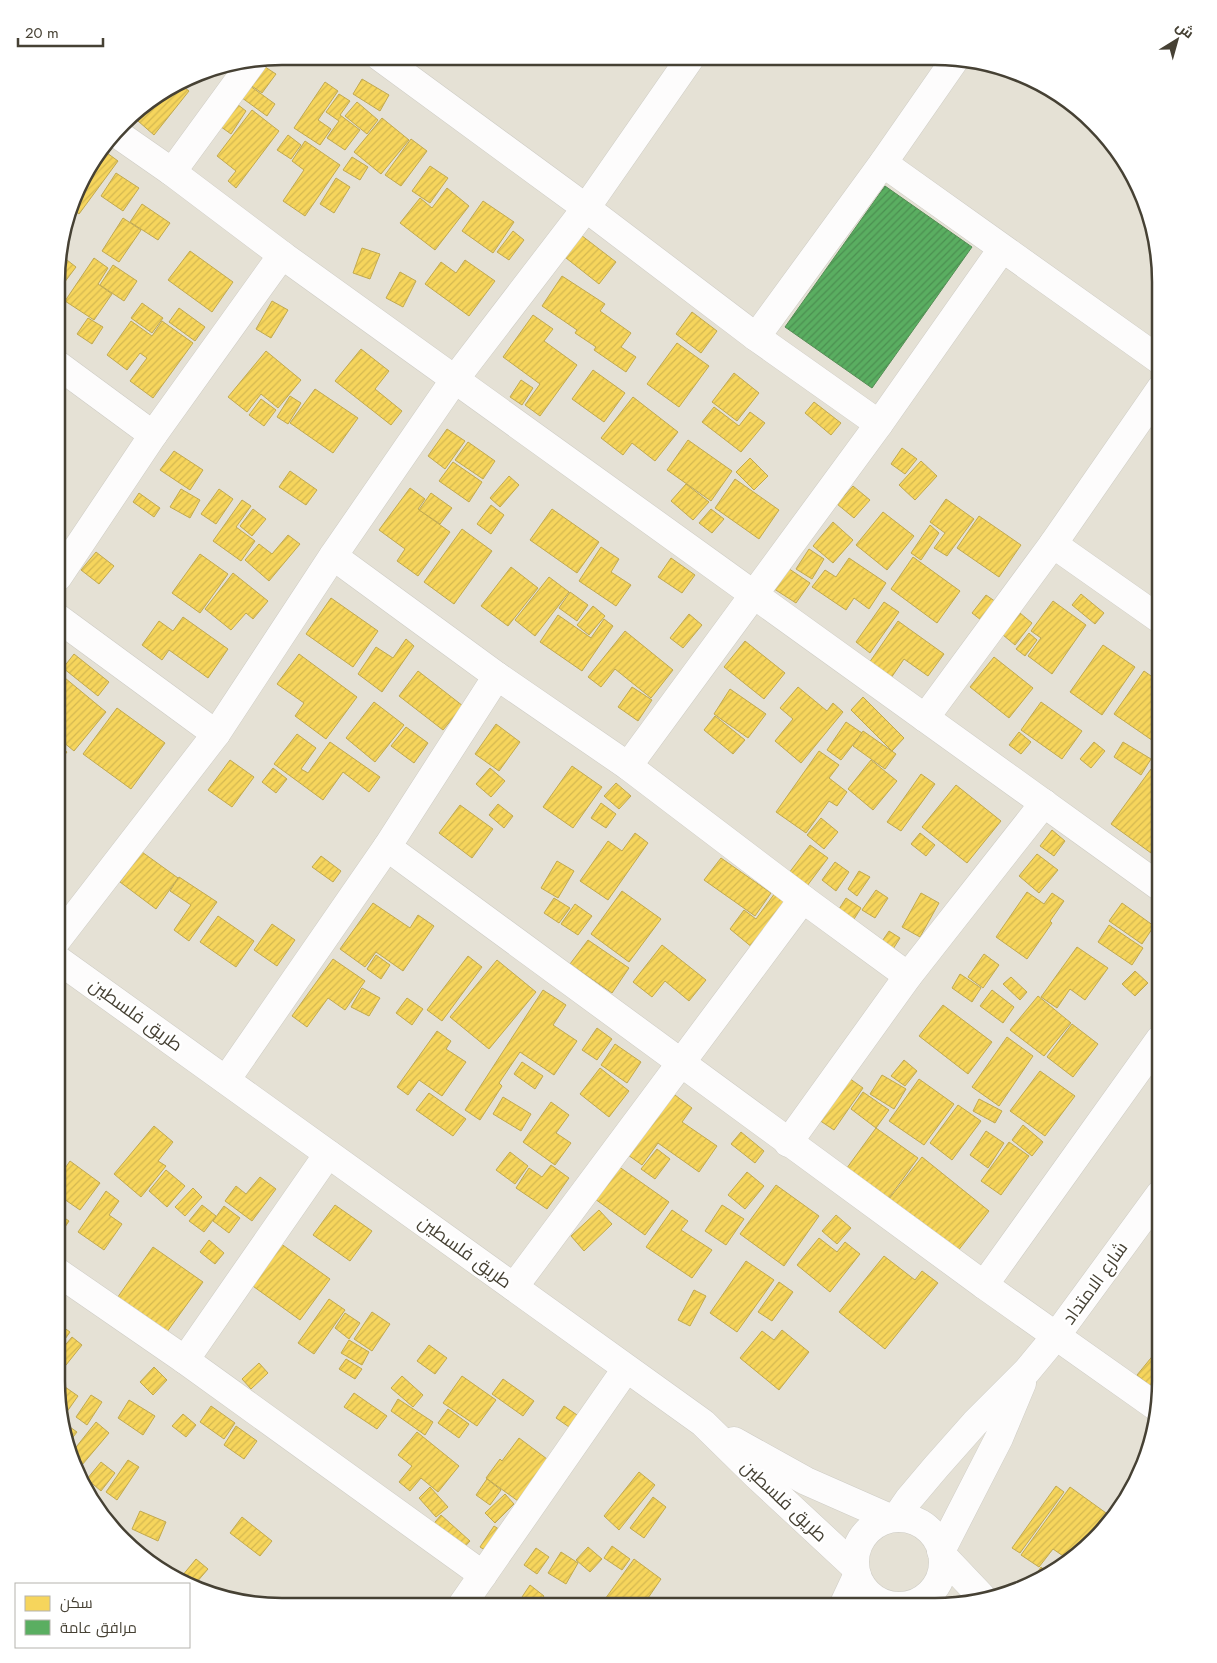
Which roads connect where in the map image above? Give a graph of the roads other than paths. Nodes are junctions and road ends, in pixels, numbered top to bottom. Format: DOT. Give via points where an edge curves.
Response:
graph roads {
  1 [pos="392,65"];
  2 [pos="685,65"];
  3 [pos="951,65"];
  4 [pos="248,68"];
  5 [pos="121,137"];
  6 [pos="883,163"];
  7 [pos="172,172"];
  8 [pos="586,208"];
  9 [pos="1002,249"];
  10 [pos="282,255"];
  11 [pos="756,337"];
  12 [pos="1152,355"];
  13 [pos="65,370"];
  14 [pos="455,380"];
  15 [pos="1152,401"];
  16 [pos="879,424"];
  17 [pos="153,435"];
  18 [pos="1053,544"];
  19 [pos="333,556"];
  20 [pos="65,567"];
  21 [pos="753,594"];
  22 [pos="1152,614"];
  23 [pos="65,623"];
  24 [pos="497,676"];
  25 [pos="925,718"];
  26 [pos="216,734"];
  27 [pos="628,766"];
  28 [pos="1044,803"];
  29 [pos="386,847"];
  30 [pos="1152,881"];
  31 [pos="803,899"];
  32 [pos="65,930"];
  33 [pos="65,964"];
  34 [pos="908,976"];
  35 [pos="1152,1050"];
  36 [pos="681,1063"];
  37 [pos="226,1080"];
  38 [pos="788,1143"];
  39 [pos="328,1154"];
  40 [pos="1152,1205"];
  41 [pos="65,1277"];
  42 [pos="984,1285"];
  43 [pos="514,1287"];
  44 [pos="1056,1336"];
  45 [pos="185,1360"];
  46 [pos="626,1368"];
  47 [pos="1027,1371"];
  48 [pos="1151,1403"];
  49 [pos="703,1423"];
  50 [pos="893,1518"];
  51 [pos="942,1554"];
  52 [pos="856,1572"];
  53 [pos="483,1575"];
  54 [pos="979,1594"];
  55 [pos="467,1598"];
  56 [pos="846,1598"];
  57 [pos="875,1598"];
  58 [pos="924,1598"];
  1 -- 8 [label="street"];
  2 -- 8 [label="street"];
  3 -- 6 [label="street"];
  4 -- 7 [label="street"];
  5 -- 7 [label="street"];
  6 -- 9 [label="street"];
  6 -- 11 [label="street"];
  7 -- 10 [label="street"];
  8 -- 11 [label="street"];
  8 -- 14 [label="street"];
  9 -- 12 [label="street"];
  9 -- 16 [label="street"];
  10 -- 14 [label="street"];
  10 -- 17 [label="street"];
  11 -- 16 [label="street"];
  13 -- 17 [label="street"];
  14 -- 19 [label="street"];
  14 -- 21 [label="street"];
  15 -- 18 [label="street"];
  16 -- 21 [label="street"];
  17 -- 20 [label="street"];
  18 -- 22 [label="street"];
  18 -- 25 [label="street"];
  19 -- 24 [label="street"];
  19 -- 26 [label="street"];
  21 -- 25 [label="street"];
  21 -- 27 [label="street"];
  23 -- 26 [label="street"];
  24 -- 27 [label="street"];
  24 -- 29 [label="street"];
  25 -- 28 [label="street"];
  26 -- 32 [label="street"];
  27 -- 31 [label="street"];
  28 -- 30 [label="street"];
  28 -- 34 [label="street"];
  29 -- 36 [label="street"];
  29 -- 37 [label="street"];
  31 -- 34 [label="street"];
  31 -- 36 [label="street"];
  33 -- 37 [label="street, طريق فلسطين"];
  34 -- 38 [label="street"];
  35 -- 42 [label="street"];
  36 -- 38 [label="street"];
  36 -- 43 [label="street"];
  37 -- 39 [label="street, طريق فلسطين"];
  38 -- 42 [label="street"];
  39 -- 43 [label="street, طريق فلسطين"];
  39 -- 45 [label="street"];
  40 -- 44 [label="street, شارع الامتداد"];
  41 -- 45 [label="street"];
  42 -- 44 [label="street"];
  43 -- 46 [label="street, طريق فلسطين"];
  44 -- 47 [label="street, شارع الامتداد"];
  44 -- 48 [label="street"];
  45 -- 53 [label="street"];
  46 -- 49 [label="street, طريق فلسطين"];
  46 -- 53 [label="street"];
  47 -- 50 [label="street, شارع الامتداد" via="942,1459"];
  47 -- 51 [label="street, شارع الامتداد" via="999,1438"];
  49 -- 50 [label="street" via="806,1481"];
  49 -- 52 [label="street, طريق فلسطين"];
  50 -- 51 [label="street" via="906,1518 924,1526 932,1533"];
  50 -- 52 [label="street" via="880,1522 863,1536 858,1545"];
  51 -- 54 [label="street"];
  51 -- 58 [label="street" via="937,1584"];
  52 -- 56 [label="street"];
  52 -- 57 [label="street" via="862,1586"];
  53 -- 55 [label="street"];
}
